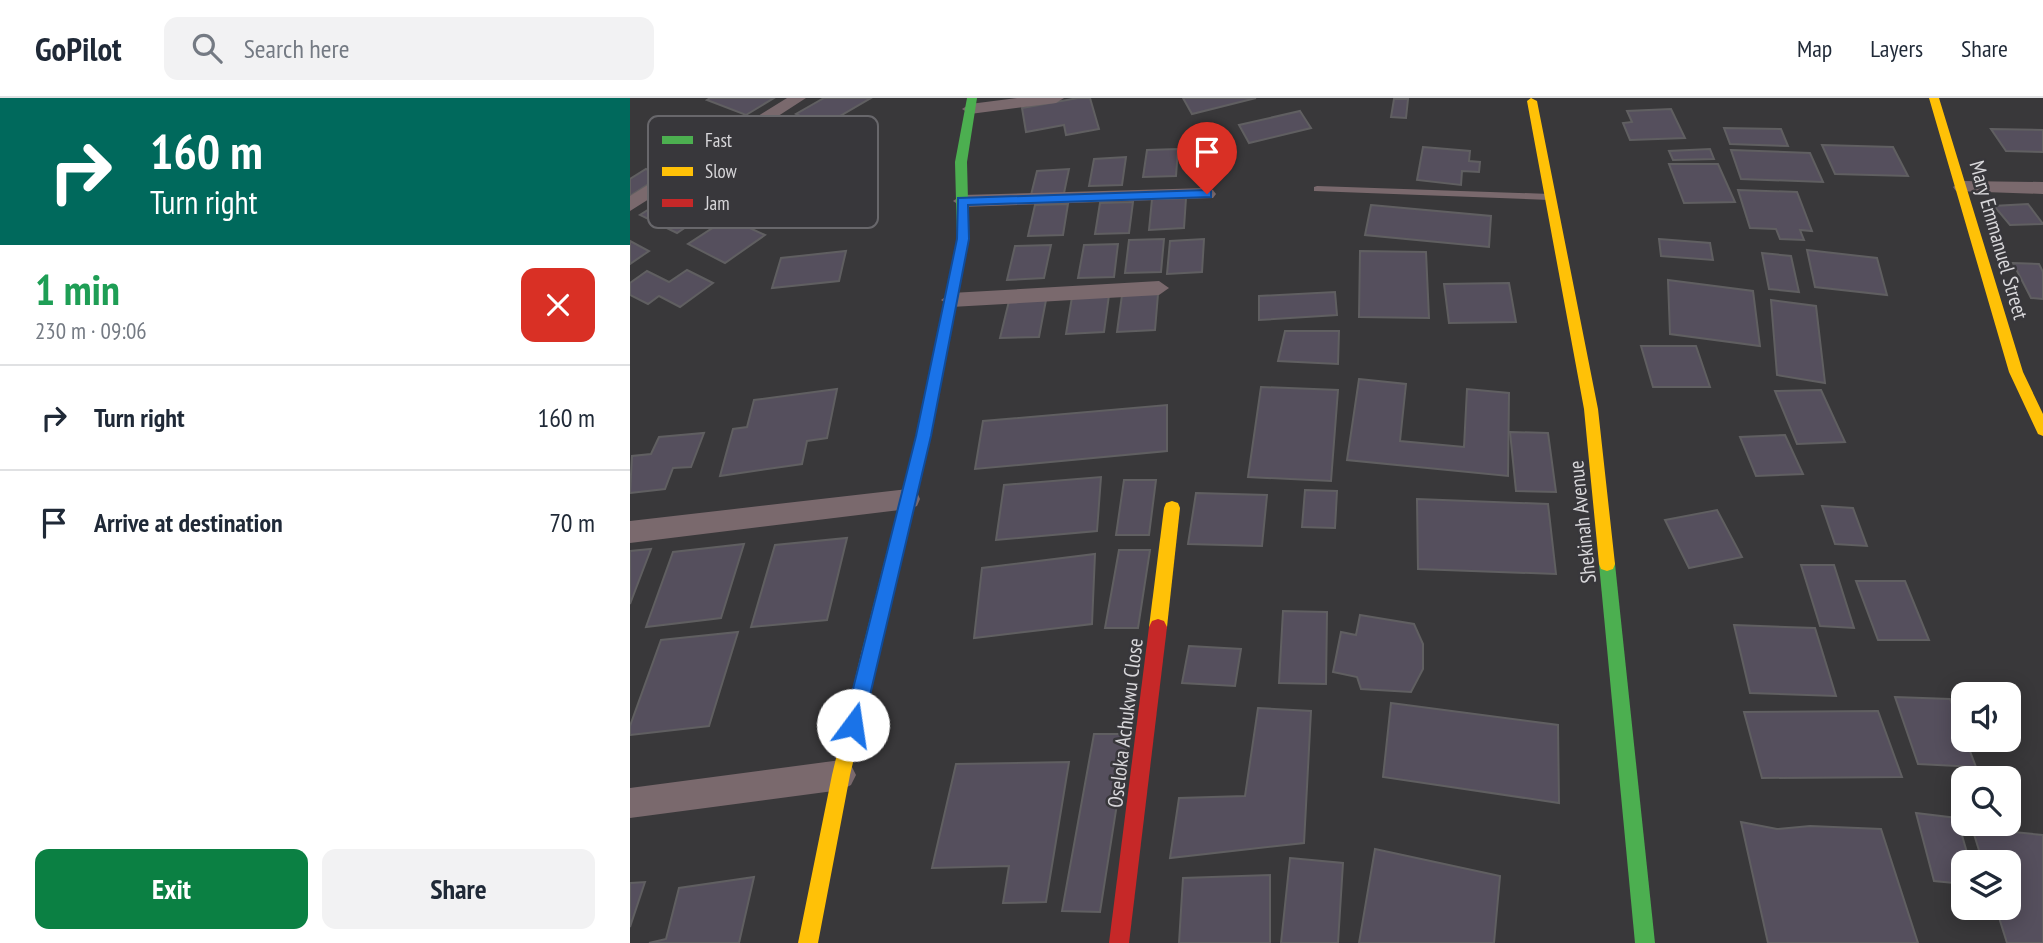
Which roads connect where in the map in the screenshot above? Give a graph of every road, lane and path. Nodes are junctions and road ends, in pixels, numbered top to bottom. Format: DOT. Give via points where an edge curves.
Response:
graph roads {
  1 [pos="799,98"];
  2 [pos="1056,98"];
  3 [pos="1934,98"];
  4 [pos="1532,101"];
  5 [pos="971,103"];
  6 [pos="770,116"];
  7 [pos="1962,187"];
  8 [pos="2043,188"];
  9 [pos="1317,189"];
  10 [pos="648,193"];
  11 [pos="1207,194"];
  12 [pos="1550,197"];
  13 [pos="962,201"];
  14 [pos="630,205"];
  15 [pos="1159,288"];
  16 [pos="951,300"];
  17 [pos="2043,430"];
  18 [pos="908,499"];
  19 [pos="1172,508"];
  20 [pos="630,533"];
  21 [pos="841,775"];
  22 [pos="630,803"];
  23 [pos="808,943"];
  24 [pos="1119,943"];
  25 [pos="1645,943"];
  1 -- 6 [label="street"];
  2 -- 5 [label="street"];
  3 -- 7 [label="street, Mary Emmanuel Street"];
  4 -- 12 [label="street, Shekinah Avenue"];
  5 -- 13 [label="street" via="961,162"];
  7 -- 8 [label="street"];
  7 -- 17 [label="street, Mary Emmanuel Street" via="2016,372"];
  9 -- 12 [label="lane"];
  10 -- 14 [label="street"];
  11 -- 13 [label="street"];
  12 -- 25 [label="street, Shekinah Avenue" via="1591,409"];
  13 -- 16 [label="street" via="963,239"];
  15 -- 16 [label="street"];
  16 -- 18 [label="street"];
  18 -- 20 [label="street"];
  18 -- 21 [label="street"];
  19 -- 24 [label="street, Oseloka Achukwu Close"];
  21 -- 22 [label="street"];
  21 -- 23 [label="street"];
}
